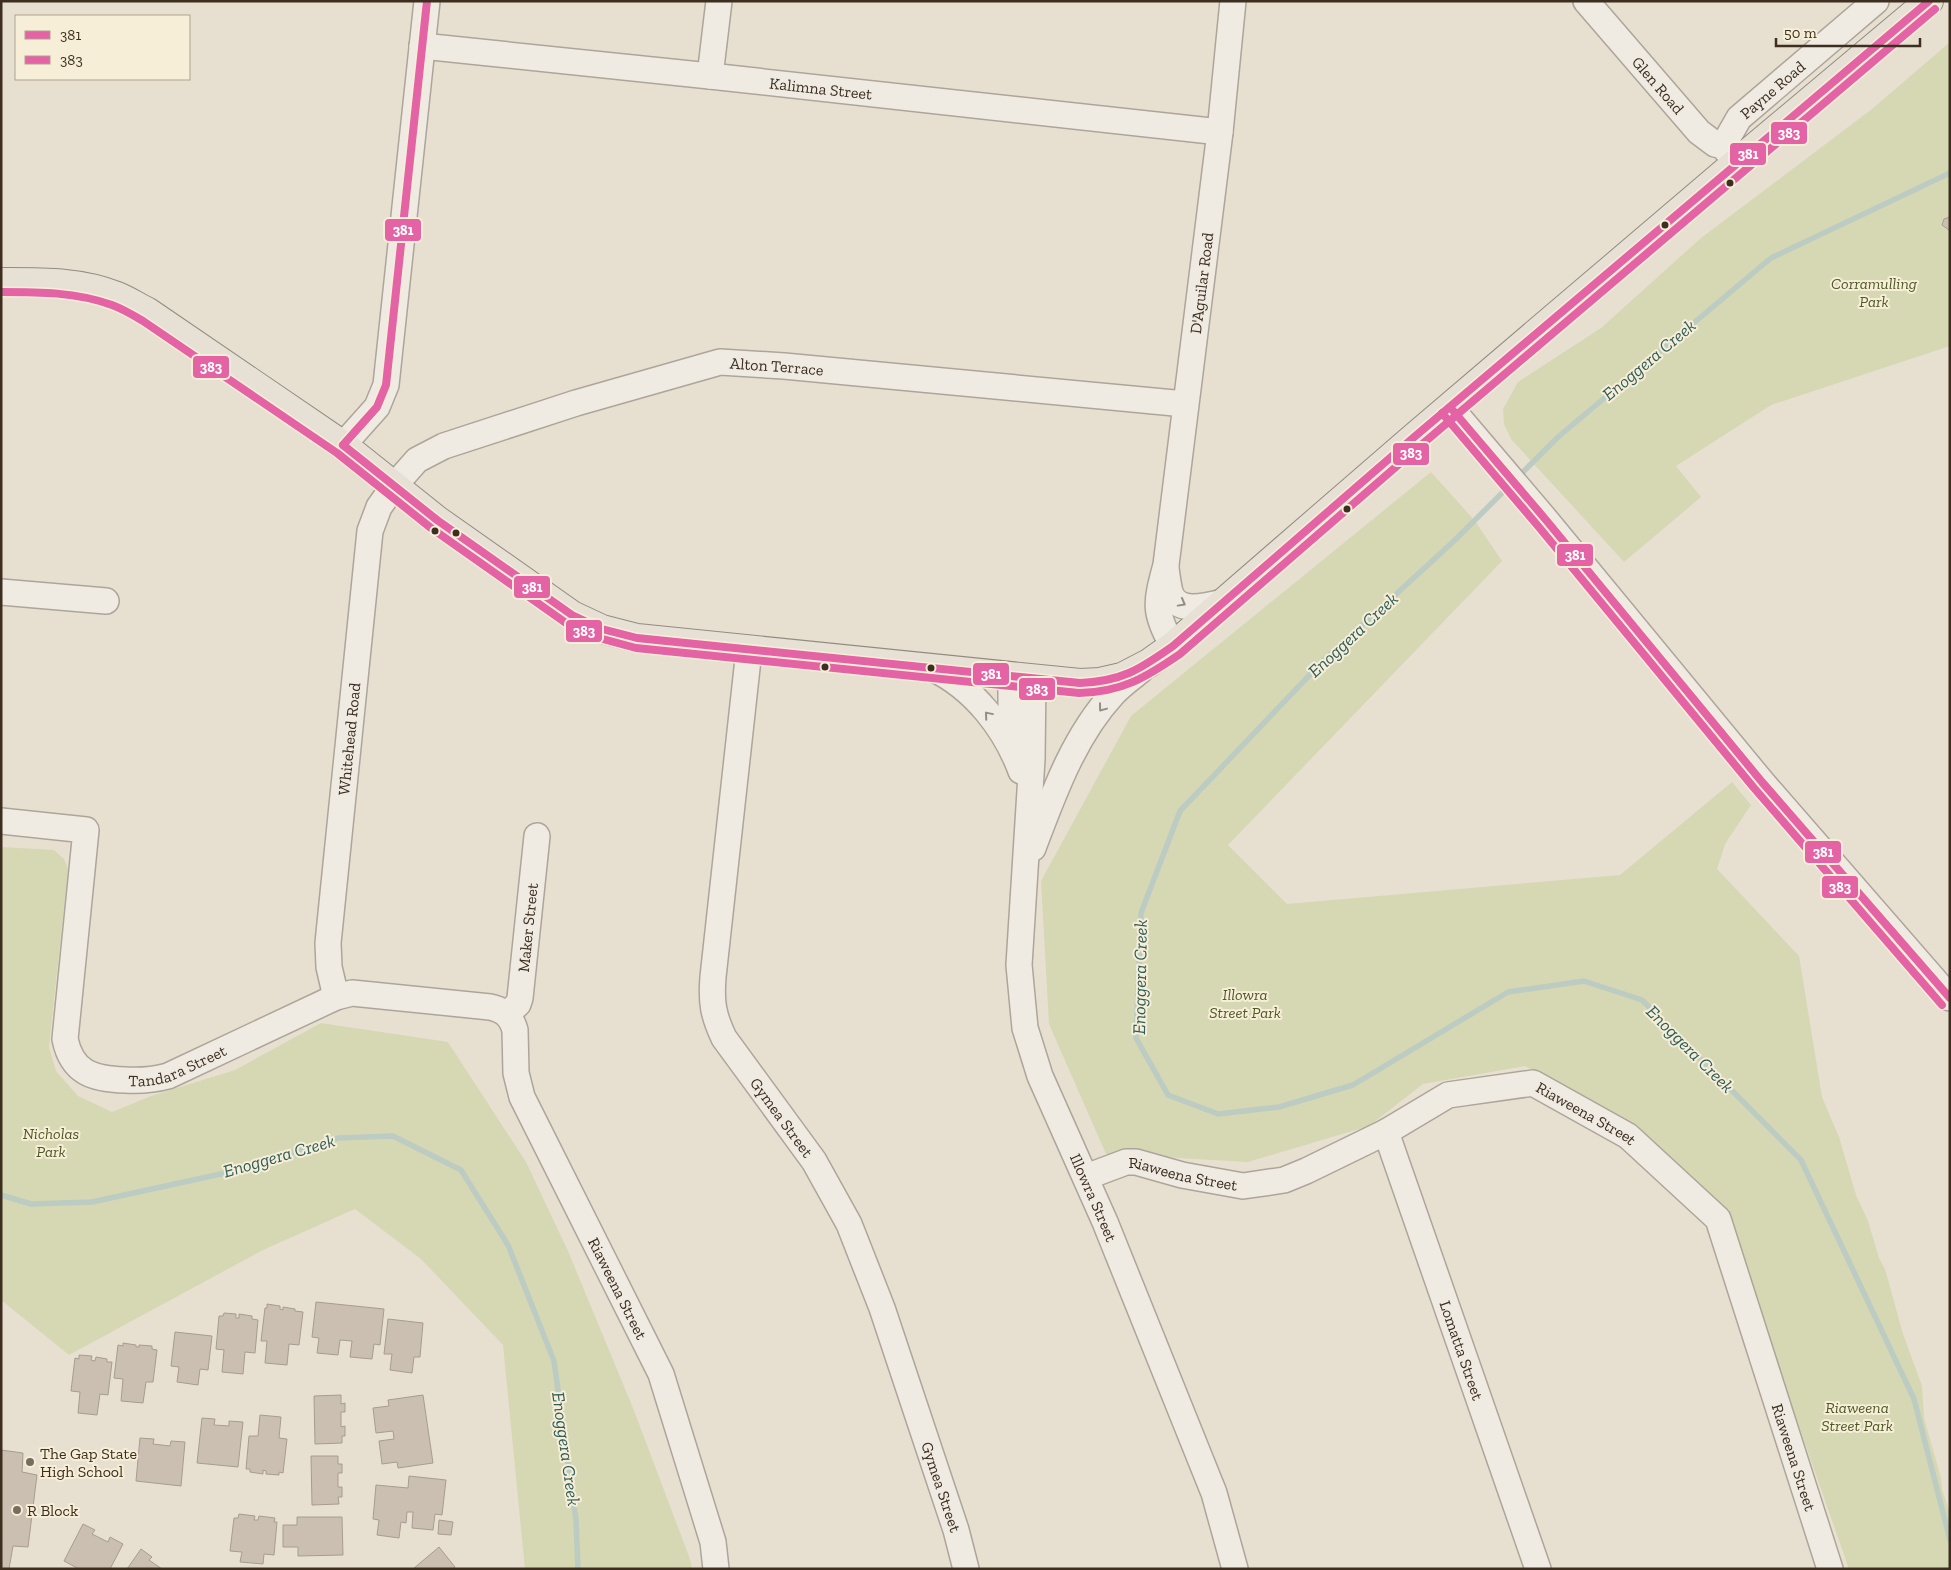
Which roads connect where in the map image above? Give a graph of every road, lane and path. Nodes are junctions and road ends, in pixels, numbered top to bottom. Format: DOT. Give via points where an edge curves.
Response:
graph roads {
  1 [pos="427,1"];
  2 [pos="720,1"];
  3 [pos="1234,1"];
  4 [pos="1586,1"];
  5 [pos="1876,1"];
  6 [pos="1929,1"];
  7 [pos="422,46"];
  8 [pos="710,76"];
  9 [pos="1220,132"];
  10 [pos="1730,155"];
  11 [pos="1,282"];
  12 [pos="1185,404"];
  13 [pos="1450,408"];
  14 [pos="343,445"];
  15 [pos="394,486"];
  16 [pos="1166,565"];
  17 [pos="1,592"];
  18 [pos="106,600"];
  19 [pos="1223,602"];
  20 [pos="1173,646"];
  21 [pos="749,650"];
  22 [pos="1149,663"];
  23 [pos="930,668"];
  24 [pos="1022,677"];
  25 [pos="1021,771"];
  26 [pos="1028,813"];
  27 [pos="1,821"];
  28 [pos="538,836"];
  29 [pos="1025,872"];
  30 [pos="336,997"];
  31 [pos="1950,998"];
  32 [pos="507,1014"];
  33 [pos="1386,1132"];
  34 [pos="1086,1177"];
  35 [pos="716,1569"];
  36 [pos="966,1569"];
  37 [pos="1235,1569"];
  38 [pos="1538,1569"];
  39 [pos="1830,1569"];
  1 -- 7 [label="street"];
  2 -- 8 [label="street"];
  3 -- 9 [label="street, D'Aguilar Road"];
  4 -- 10 [label="street, Glen Road" via="1699,132"];
  5 -- 10 [label="street, Payne Road" via="1739,118"];
  6 -- 10 [label="main road, Payne Road"];
  7 -- 8 [label="street, Kalimna Street"];
  7 -- 14 [label="street" via="386,385 377,407"];
  8 -- 9 [label="street, Kalimna Street"];
  9 -- 12 [label="street, D'Aguilar Road"];
  10 -- 13 [label="main road, Payne Road"];
  11 -- 14 [label="main road, Payne Road" via="55,282 117,296 148,312"];
  12 -- 15 [label="street, Alton Terrace" via="793,366 720,362 576,403 444,446 418,460"];
  12 -- 16 [label="street, D'Aguilar Road"];
  13 -- 19 [label="main road, Payne Road"];
  13 -- 31 [label="street" via="1762,782"];
  14 -- 15 [label="main road, Payne Road"];
  15 -- 21 [label="main road, Payne Road" via="572,615 602,629 637,638"];
  15 -- 30 [label="street, Whitehead Road" via="379,507 370,531 328,943 329,967"];
  16 -- 19 [label="street, D'Aguilar Road, one-way" via="1172,597 1180,604 1191,608"];
  16 -- 20 [label="street, D'Aguilar Road" via="1157,605 1158,617"];
  17 -- 18 [label="street"];
  19 -- 20 [label="main road, Payne Road"];
  20 -- 22 [label="main road, Payne Road"];
  21 -- 23 [label="main road, Payne Road"];
  21 -- 36 [label="street, Gymea Street" via="711,997 714,1016 724,1038 814,1161 849,1224 882,1308"];
  22 -- 24 [label="main road, Payne Road" via="1122,677 1100,682"];
  22 -- 29 [label="street, one-way" via="1113,694 1084,735 1063,775"];
  23 -- 24 [label="main road, Payne Road"];
  25 -- 23 [label="street, one-way" via="1001,730 981,707 951,677"];
  24 -- 25 [label="street, Illowra Street" via="1011,707"];
  24 -- 26 [label="street, Illowra Street" via="1032,759"];
  25 -- 26 [label="street, Illowra Street"];
  26 -- 29 [label="street, Illowra Street"];
  27 -- 30 [label="street, Tandara Street" via="86,830 65,1039 68,1053 83,1071 107,1080 154,1080 168,1076"];
  28 -- 32 [label="street, Maker Street" via="520,998"];
  29 -- 34 [label="street, Illowra Street" via="1019,965 1026,1028 1040,1076"];
  30 -- 32 [label="street, Tandara Street" via="366,994 490,1007"];
  32 -- 35 [label="street, Riaweena Street" via="514,1024 516,1073 522,1097 661,1374 713,1542"];
  33 -- 34 [label="street, Riaweena Street" via="1306,1172 1265,1184 1243,1186 1214,1182 1136,1162 1126,1162"];
  33 -- 38 [label="street, Lomatta Street"];
  33 -- 39 [label="street, Riaweena Street" via="1448,1095 1533,1083 1628,1136 1718,1219"];
  34 -- 37 [label="street, Illowra Street" via="1214,1493"];
}
